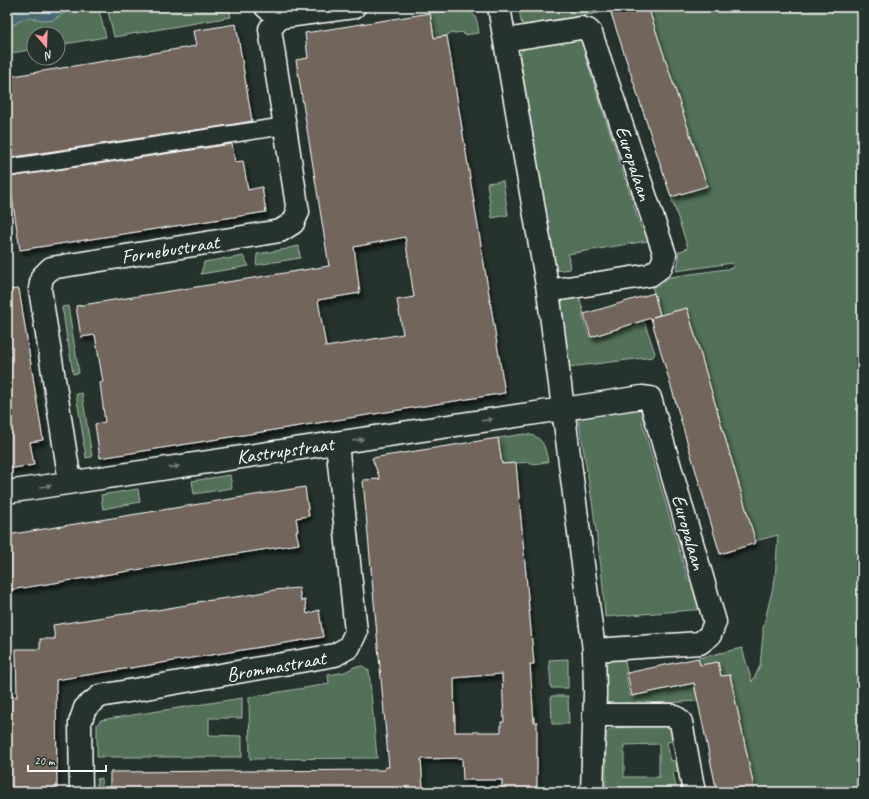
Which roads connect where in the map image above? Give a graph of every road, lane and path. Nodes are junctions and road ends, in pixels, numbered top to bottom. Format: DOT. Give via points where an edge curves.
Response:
graph roads {
  1 [pos="354,7"];
  2 [pos="499,7"];
  3 [pos="273,12"];
  4 [pos="505,40"];
  5 [pos="285,126"];
  6 [pos="7,168"];
  7 [pos="548,290"];
  8 [pos="563,409"];
  9 [pos="337,443"];
  10 [pos="70,482"];
  11 [pos="7,492"];
  12 [pos="594,650"];
  13 [pos="594,716"];
  14 [pos="81,792"];
  15 [pos="592,792"];
  16 [pos="694,792"];
  1 -- 3 [label="street"];
  2 -- 4 [label="street"];
  3 -- 5 [label="street, Fornebustraat" via="270,29"];
  4 -- 7 [label="street"];
  4 -- 7 [label="street, Europalaan" via="581,28 591,33 665,255 661,267 650,275"];
  5 -- 6 [label="lane"];
  5 -- 10 [label="street, Fornebustraat" via="298,212 293,223 280,231 51,268 42,277 40,289"];
  7 -- 8 [label="street"];
  9 -- 8 [label="street, Kastrupstraat, one-way"];
  8 -- 12 [label="street"];
  8 -- 12 [label="street, Europalaan" via="650,398 715,622 710,635 700,643"];
  10 -- 9 [label="street, Kastrupstraat, one-way"];
  9 -- 14 [label="street, Brommastraat" via="356,632 349,647 335,655 100,696 85,708 80,723"];
  11 -- 10 [label="street, Kastrupstraat, one-way"];
  12 -- 13 [label="street"];
  13 -- 15 [label="street"];
  13 -- 16 [label="street" via="670,715 678,718 681,722"];
}
